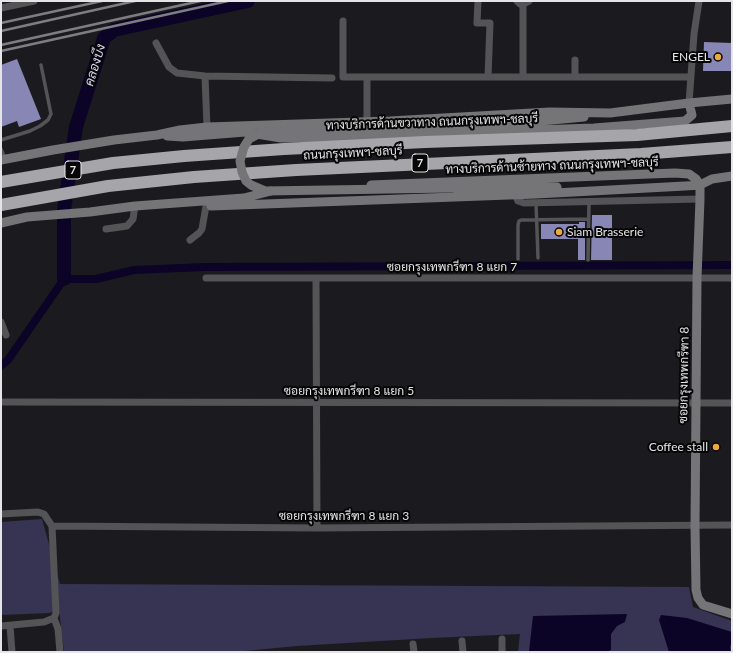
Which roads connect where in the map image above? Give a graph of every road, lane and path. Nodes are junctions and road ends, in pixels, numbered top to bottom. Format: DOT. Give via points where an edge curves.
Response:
graph roads {
  1 [pos="34,1"];
  2 [pos="478,1"];
  3 [pos="699,1"];
  4 [pos="523,2"];
  5 [pos="1,8"];
  6 [pos="343,22"];
  7 [pos="156,43"];
  8 [pos="575,60"];
  9 [pos="41,65"];
  10 [pos="204,76"];
  11 [pos="575,76"];
  12 [pos="367,77"];
  13 [pos="488,77"];
  14 [pos="523,77"];
  15 [pos="690,77"];
  16 [pos="332,78"];
  17 [pos="732,99"];
  18 [pos="689,102"];
  19 [pos="610,113"];
  20 [pos="367,122"];
  21 [pos="732,126"];
  22 [pos="207,127"];
  23 [pos="157,135"];
  24 [pos="1,140"];
  25 [pos="732,147"];
  26 [pos="1,149"];
  27 [pos="3,159"];
  28 [pos="675,173"];
  29 [pos="611,175"];
  30 [pos="732,176"];
  31 [pos="1,182"];
  32 [pos="700,185"];
  33 [pos="685,186"];
  34 [pos="611,190"];
  35 [pos="578,191"];
  36 [pos="536,198"];
  37 [pos="700,199"];
  38 [pos="589,202"];
  39 [pos="186,203"];
  40 [pos="1,205"];
  41 [pos="134,206"];
  42 [pos="206,206"];
  43 [pos="536,219"];
  44 [pos="588,219"];
  45 [pos="1,224"];
  46 [pos="106,229"];
  47 [pos="190,240"];
  48 [pos="538,258"];
  49 [pos="518,259"];
  50 [pos="588,260"];
  51 [pos="697,276"];
  52 [pos="206,278"];
  53 [pos="316,278"];
  54 [pos="732,278"];
  55 [pos="1,322"];
  56 [pos="6,335"];
  57 [pos="1,402"];
  58 [pos="316,402"];
  59 [pos="696,403"];
  60 [pos="732,403"];
  61 [pos="1,514"];
  62 [pos="732,525"];
  63 [pos="52,526"];
  64 [pos="695,526"];
  65 [pos="317,528"];
  66 [pos="732,614"];
  67 [pos="54,618"];
  68 [pos="1,626"];
  69 [pos="10,626"];
  70 [pos="502,639"];
  71 [pos="462,642"];
  72 [pos="413,644"];
  73 [pos="12,652"];
  74 [pos="60,652"];
  75 [pos="414,652"];
  76 [pos="463,652"];
  77 [pos="502,652"];
  1 -- 5 [label="street"];
  2 -- 13 [label="street" via="477,22 490,23"];
  3 -- 15 [label="street"];
  4 -- 14 [label="street"];
  6 -- 12 [label="street" via="343,77"];
  7 -- 10 [label="street" via="170,67 177,73"];
  8 -- 11 [label="street"];
  9 -- 24 [label="lane" via="51,114 48,120 30,131"];
  10 -- 16 [label="street"];
  10 -- 22 [label="street"];
  11 -- 14 [label="street"];
  11 -- 15 [label="street"];
  12 -- 13 [label="street"];
  12 -- 20 [label="street"];
  13 -- 14 [label="street"];
  15 -- 18 [label="street"];
  17 -- 18 [label="main road, ทางบริการด้านขวาทาง ถนนกรุงเทพฯ-ชลบุรี"];
  18 -- 19 [label="main road, ทางบริการด้านขวาทาง ถนนกรุงเทพฯ-ชลบุรี"];
  18 -- 23 [label="main road, ทางบริการด้านขวาทาง ถนนกรุงเทพฯ-ชลบุรี" via="692,115 685,120 594,128 304,138 281,138 245,132 182,137"];
  19 -- 20 [label="main road, ทางบริการด้านขวาทาง ถนนกรุงเทพฯ-ชลบุรี" via="550,112"];
  19 -- 35 [label="main road, bridge" via="530,122 262,132 244,146 240,161 246,181 265,191 539,186"];
  20 -- 22 [label="main road, ทางบริการด้านขวาทาง ถนนกรุงเทพฯ-ชลบุรี"];
  21 -- 31 [label="highway, ถนนกรุงเทพฯ-ชลบุรี / 7" via="637,135 284,149 113,163"];
  22 -- 23 [label="main road, ทางบริการด้านขวาทาง ถนนกรุงเทพฯ-ชลบุรี"];
  23 -- 27 [label="main road, ทางบริการด้านขวาทาง ถนนกรุงเทพฯ-ชลบุรี"];
  25 -- 40 [label="highway, ถนนกรุงเทพฯ-ชลบุรี / 7" via="194,177 108,186"];
  26 -- 27 [label="lane"];
  28 -- 29 [label="main road, ทางบริการด้านซ้ายทาง ถนนกรุงเทพฯ-ชลบุรี"];
  28 -- 32 [label="main road, ทางบริการด้านซ้ายทาง ถนนกรุงเทพฯ-ชลบุรี" via="689,174"];
  28 -- 33 [label="main road" via="682,177"];
  29 -- 34 [label="main road" via="615,182"];
  29 -- 39 [label="main road, ทางบริการด้านซ้ายทาง ถนนกรุงเทพฯ-ชลบุรี" via="274,190 251,197"];
  30 -- 32 [label="main road, ทางบริการด้านซ้ายทาง ถนนกรุงเทพฯ-ชลบุรี" via="712,179"];
  32 -- 33 [label="main road, ทางบริการด้านซ้ายทาง ถนนกรุงเทพฯ-ชลบุรี"];
  32 -- 37 [label="main road, ซอยกรุงเทพกรีฑา 8"];
  33 -- 34 [label="main road, ทางบริการด้านซ้ายทาง ถนนกรุงเทพฯ-ชลบุรี"];
  34 -- 35 [label="main road, ทางบริการด้านซ้ายทาง ถนนกรุงเทพฯ-ชลบุรี"];
  35 -- 36 [label="main road, ทางบริการด้านซ้ายทาง ถนนกรุงเทพฯ-ชลบุรี"];
  36 -- 38 [label="street"];
  36 -- 42 [label="main road, ทางบริการด้านซ้ายทาง ถนนกรุงเทพฯ-ชลบุรี" via="515,194"];
  36 -- 43 [label="lane"];
  37 -- 38 [label="street"];
  37 -- 51 [label="main road, ซอยกรุงเทพกรีฑา 8"];
  38 -- 44 [label="lane"];
  39 -- 41 [label="main road, ทางบริการด้านซ้ายทาง ถนนกรุงเทพฯ-ชลบุรี"];
  39 -- 42 [label="main road, ทางบริการด้านซ้ายทาง ถนนกรุงเทพฯ-ชลบุรี"];
  41 -- 45 [label="main road, ทางบริการด้านซ้ายทาง ถนนกรุงเทพฯ-ชลบุรี" via="27,217"];
  41 -- 46 [label="street" via="133,219 127,226"];
  42 -- 47 [label="street" via="202,229"];
  43 -- 44 [label="lane"];
  43 -- 48 [label="lane"];
  43 -- 49 [label="lane" via="519,221"];
  44 -- 50 [label="lane"];
  51 -- 53 [label="street, ซอยกรุงเทพกรีฑา 8 แยก 7"];
  51 -- 54 [label="street, ซอยกรุงเทพกรีฑา 8 แยก 7"];
  51 -- 59 [label="main road, ซอยกรุงเทพกรีฑา 8"];
  52 -- 53 [label="street, ซอยกรุงเทพกรีฑา 8 แยก 7"];
  53 -- 58 [label="street"];
  55 -- 56 [label="street"];
  57 -- 58 [label="street, ซอยกรุงเทพกรีฑา 8 แยก 5"];
  58 -- 59 [label="street, ซอยกรุงเทพกรีฑา 8 แยก 5"];
  58 -- 65 [label="street"];
  59 -- 60 [label="street, ซอยกรุงเทพกรีฑา 8 แยก 5"];
  59 -- 64 [label="main road, ซอยกรุงเทพกรีฑา 8"];
  61 -- 63 [label="street" via="38,512 44,514"];
  62 -- 64 [label="street, ซอยกรุงเทพกรีฑา 8 แยก 3"];
  63 -- 65 [label="street, ซอยกรุงเทพกรีฑา 8 แยก 3"];
  63 -- 67 [label="street" via="56,614"];
  64 -- 65 [label="street, ซอยกรุงเทพกรีฑา 8 แยก 3"];
  64 -- 66 [label="main road, ซอยกรุงเทพกรีฑา 8" via="698,598 703,605"];
  67 -- 69 [label="street" via="44,622"];
  67 -- 74 [label="street" via="58,629"];
  68 -- 69 [label="street"];
  69 -- 73 [label="street"];
  70 -- 77 [label="street"];
  71 -- 76 [label="street"];
  72 -- 75 [label="street"];
}
